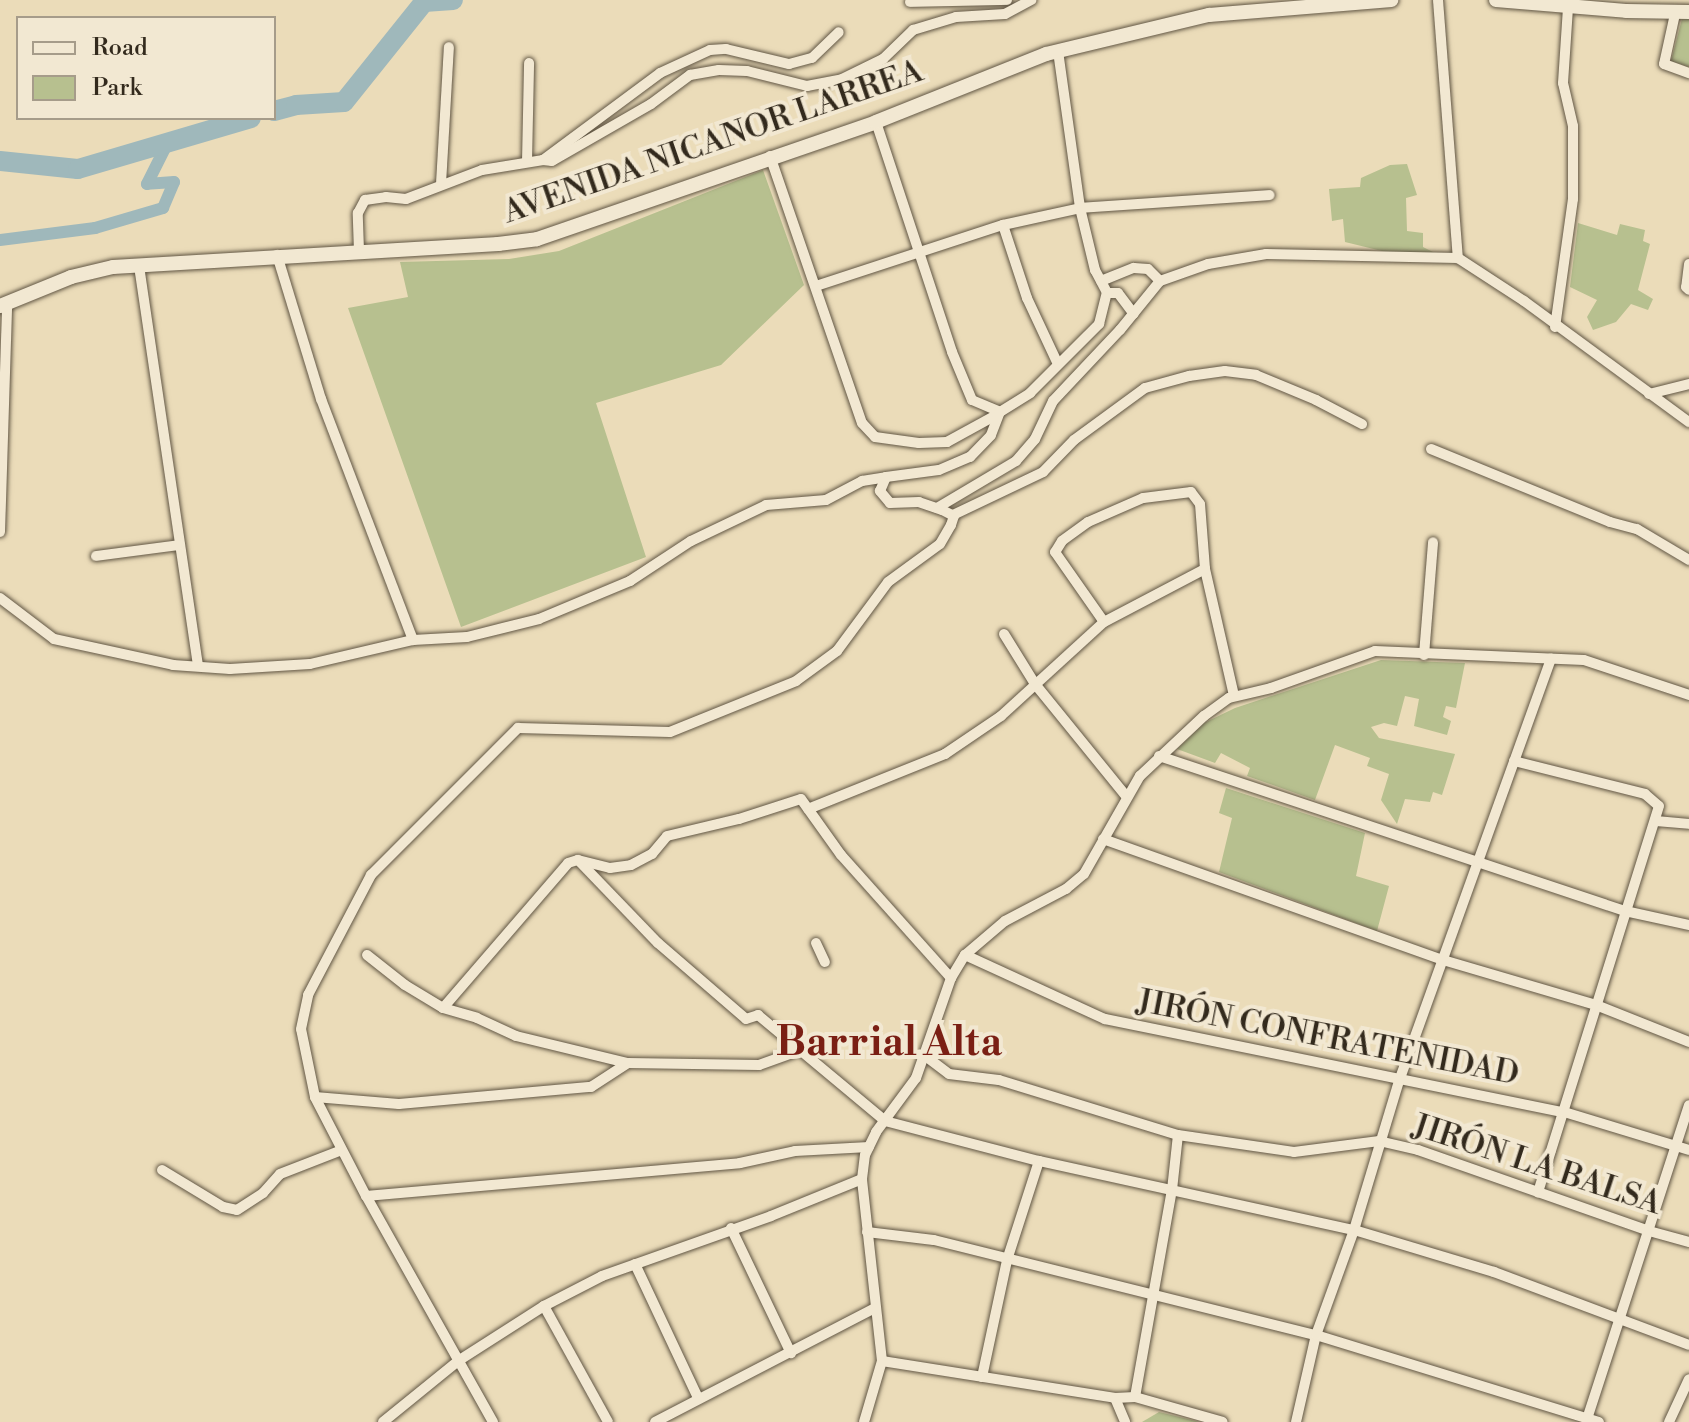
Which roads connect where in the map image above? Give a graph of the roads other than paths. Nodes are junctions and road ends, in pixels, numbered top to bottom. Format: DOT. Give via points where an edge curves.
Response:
graph roads {
  1 [pos="1007,0"];
  2 [pos="1031,0"];
  3 [pos="1391,0"];
  4 [pos="1438,0"];
  5 [pos="1496,0"];
  6 [pos="910,2"];
  7 [pos="1568,7"];
  8 [pos="1682,13"];
  9 [pos="839,32"];
  10 [pos="449,47"];
  11 [pos="1058,51"];
  12 [pos="529,63"];
  13 [pos="1689,73"];
  14 [pos="876,122"];
  15 [pos="770,156"];
  16 [pos="543,160"];
  17 [pos="527,162"];
  18 [pos="441,184"];
  19 [pos="1270,195"];
  20 [pos="1080,208"];
  21 [pos="1003,225"];
  22 [pos="359,251"];
  23 [pos="919,251"];
  24 [pos="277,255"];
  25 [pos="1458,258"];
  26 [pos="1689,264"];
  27 [pos="139,266"];
  28 [pos="1101,281"];
  29 [pos="1160,281"];
  30 [pos="816,286"];
  31 [pos="1689,290"];
  32 [pos="1107,293"];
  33 [pos="4,304"];
  34 [pos="1134,314"];
  35 [pos="1555,327"];
  36 [pos="1057,362"];
  37 [pos="1689,384"];
  38 [pos="1649,394"];
  39 [pos="1000,412"];
  40 [pos="1689,422"];
  41 [pos="1362,424"];
  42 [pos="1431,449"];
  43 [pos="886,477"];
  44 [pos="937,508"];
  45 [pos="953,515"];
  46 [pos="0,532"];
  47 [pos="1433,542"];
  48 [pos="179,545"];
  49 [pos="96,556"];
  50 [pos="1689,560"];
  51 [pos="1205,569"];
  52 [pos="0,598"];
  53 [pos="1104,622"];
  54 [pos="1004,634"];
  55 [pos="413,640"];
  56 [pos="1424,655"];
  57 [pos="1551,659"];
  58 [pos="198,664"];
  59 [pos="1035,684"];
  60 [pos="1689,695"];
  61 [pos="1234,696"];
  62 [pos="1159,756"];
  63 [pos="1514,761"];
  64 [pos="1126,796"];
  65 [pos="808,809"];
  66 [pos="1656,821"];
  67 [pos="1689,824"];
  68 [pos="1103,839"];
  69 [pos="578,860"];
  70 [pos="1477,862"];
  71 [pos="1625,911"];
  72 [pos="1689,925"];
  73 [pos="816,943"];
  74 [pos="367,955"];
  75 [pos="965,955"];
  76 [pos="1443,960"];
  77 [pos="825,962"];
  78 [pos="951,978"];
  79 [pos="1596,1005"];
  80 [pos="443,1008"];
  81 [pos="1689,1042"];
  82 [pos="801,1050"];
  83 [pos="924,1055"];
  84 [pos="628,1063"];
  85 [pos="1399,1081"];
  86 [pos="315,1097"];
  87 [pos="1689,1105"];
  88 [pos="1564,1112"];
  89 [pos="885,1121"];
  90 [pos="1178,1135"];
  91 [pos="1379,1141"];
  92 [pos="1675,1146"];
  93 [pos="869,1147"];
  94 [pos="342,1150"];
  95 [pos="1689,1150"];
  96 [pos="1039,1161"];
  97 [pos="162,1170"];
  98 [pos="862,1179"];
  99 [pos="1172,1190"];
  100 [pos="1538,1192"];
  101 [pos="366,1196"];
  102 [pos="731,1228"];
  103 [pos="1354,1230"];
  104 [pos="1649,1231"];
  105 [pos="867,1232"];
  106 [pos="1689,1242"];
  107 [pos="1007,1260"];
  108 [pos="635,1264"];
  109 [pos="1155,1293"];
  110 [pos="544,1306"];
  111 [pos="875,1308"];
  112 [pos="1621,1320"];
  113 [pos="1316,1335"];
  114 [pos="1689,1345"];
  115 [pos="791,1353"];
  116 [pos="458,1361"];
  117 [pos="882,1361"];
  118 [pos="982,1377"];
  119 [pos="1689,1379"];
  120 [pos="1135,1397"];
  121 [pos="698,1398"];
  122 [pos="1115,1398"];
  123 [pos="1593,1421"];
  124 [pos="383,1422"];
  125 [pos="493,1422"];
  126 [pos="608,1422"];
  127 [pos="655,1422"];
  128 [pos="864,1422"];
  129 [pos="1125,1422"];
  130 [pos="1223,1422"];
  131 [pos="1296,1422"];
  132 [pos="1669,1422"];
  1 -- 6 [label="street"];
  2 -- 16 [label="street" via="1005,14 956,17 913,30 883,59 842,79 807,86 747,71 690,75 651,104 552,161"];
  3 -- 11 [label="main road, AVENIDA NICANOR LARREA" via="1209,15"];
  4 -- 25 [label="street"];
  5 -- 7 [label="main road"];
  7 -- 8 [label="main road"];
  7 -- 35 [label="street" via="1563,83 1573,126 1573,199"];
  8 -- 13 [label="street" via="1664,64"];
  9 -- 16 [label="street" via="812,58 789,64 726,49 675,64"];
  10 -- 18 [label="street"];
  11 -- 14 [label="main road, AVENIDA NICANOR LARREA"];
  11 -- 20 [label="street"];
  12 -- 17 [label="street"];
  14 -- 15 [label="main road, AVENIDA NICANOR LARREA"];
  14 -- 23 [label="street"];
  15 -- 22 [label="main road, AVENIDA NICANOR LARREA" via="537,239"];
  15 -- 30 [label="street"];
  16 -- 17 [label="street"];
  17 -- 18 [label="street"];
  18 -- 22 [label="street" via="406,199 365,200 358,213"];
  19 -- 20 [label="street"];
  20 -- 21 [label="street"];
  20 -- 28 [label="street"];
  21 -- 23 [label="street"];
  21 -- 36 [label="street" via="1027,298"];
  22 -- 24 [label="main road, AVENIDA NICANOR LARREA"];
  23 -- 30 [label="street"];
  23 -- 39 [label="street" via="972,400"];
  24 -- 27 [label="main road, AVENIDA NICANOR LARREA"];
  24 -- 55 [label="street" via="321,399"];
  25 -- 29 [label="street" via="1266,254 1208,264"];
  25 -- 35 [label="street"];
  26 -- 31 [label="street"];
  27 -- 33 [label="main road, AVENIDA NICANOR LARREA" via="71,277"];
  27 -- 48 [label="street"];
  28 -- 29 [label="street" via="1134,268 1148,269"];
  28 -- 32 [label="street"];
  29 -- 34 [label="street"];
  30 -- 39 [label="street" via="862,423 875,437 947,442"];
  32 -- 34 [label="street" via="1118,293"];
  32 -- 36 [label="street" via="1099,324"];
  33 -- 46 [label="street"];
  34 -- 44 [label="street" via="1053,401 1035,439 1016,461"];
  35 -- 38 [label="street"];
  36 -- 39 [label="street" via="1030,393"];
  37 -- 38 [label="street"];
  38 -- 40 [label="street"];
  39 -- 43 [label="street" via="991,435 970,457 939,470"];
  41 -- 45 [label="street" via="1256,375 1225,371 1189,376 1145,388 1074,440 1043,472"];
  42 -- 50 [label="street" via="1637,529"];
  43 -- 44 [label="street" via="880,491 890,503 919,502"];
  43 -- 55 [label="street" via="862,481 826,500 766,505 691,541 630,581 539,619 467,637"];
  44 -- 45 [label="street"];
  45 -- 86 [label="street" via="940,544 888,582 837,651 796,681 670,732 518,728 371,875 308,995 301,1029"];
  47 -- 56 [label="street"];
  48 -- 49 [label="street"];
  48 -- 58 [label="street"];
  51 -- 53 [label="street"];
  51 -- 53 [label="street" via="1200,504 1191,492 1143,498 1088,522 1073,530 1055,552"];
  51 -- 61 [label="street"];
  52 -- 58 [label="street" via="54,639 173,665"];
  53 -- 59 [label="street"];
  54 -- 59 [label="street"];
  55 -- 58 [label="street" via="310,664 230,669"];
  56 -- 57 [label="street"];
  56 -- 61 [label="street" via="1375,651"];
  57 -- 60 [label="street" via="1611,666"];
  57 -- 63 [label="street"];
  59 -- 64 [label="street"];
  59 -- 65 [label="street" via="1001,716 945,754"];
  61 -- 62 [label="street"];
  62 -- 64 [label="street"];
  62 -- 70 [label="street"];
  63 -- 66 [label="street" via="1645,794 1659,806"];
  63 -- 70 [label="street"];
  64 -- 68 [label="street"];
  65 -- 69 [label="street" via="801,799 667,836 652,854 631,865 610,868"];
  65 -- 78 [label="street" via="841,855"];
  66 -- 67 [label="street"];
  66 -- 71 [label="street"];
  68 -- 75 [label="street" via="1084,874 1005,921"];
  68 -- 76 [label="street"];
  69 -- 80 [label="street" via="568,863"];
  69 -- 82 [label="street" via="658,943 746,1019 758,1015"];
  70 -- 71 [label="street"];
  70 -- 76 [label="street"];
  71 -- 72 [label="street"];
  71 -- 79 [label="street"];
  73 -- 77 [label="street"];
  74 -- 80 [label="street"];
  75 -- 78 [label="street"];
  75 -- 85 [label="street, JIRÓN CONFRATENIDAD" via="1105,1019"];
  76 -- 79 [label="street"];
  76 -- 85 [label="street"];
  78 -- 83 [label="street"];
  79 -- 81 [label="street"];
  79 -- 88 [label="street"];
  80 -- 84 [label="street" via="516,1036"];
  82 -- 84 [label="street" via="759,1065"];
  82 -- 89 [label="street"];
  83 -- 89 [label="street" via="916,1078"];
  83 -- 90 [label="street, JIRÓN LA BALSA" via="949,1074 999,1080"];
  84 -- 86 [label="street" via="591,1087 399,1104"];
  85 -- 88 [label="street, JIRÓN CONFRATENIDAD"];
  85 -- 91 [label="street"];
  86 -- 94 [label="street"];
  87 -- 92 [label="street"];
  88 -- 92 [label="street, JIRÓN CONFRATENIDAD"];
  88 -- 100 [label="street"];
  89 -- 93 [label="street"];
  89 -- 96 [label="street"];
  90 -- 91 [label="street, JIRÓN LA BALSA" via="1294,1152"];
  90 -- 99 [label="street"];
  91 -- 100 [label="street, JIRÓN LA BALSA"];
  91 -- 103 [label="street"];
  92 -- 95 [label="street, JIRÓN CONFRATENIDAD"];
  92 -- 104 [label="street"];
  93 -- 98 [label="street"];
  93 -- 101 [label="street"];
  94 -- 97 [label="street" via="280,1174 237,1210"];
  94 -- 101 [label="street"];
  96 -- 99 [label="street"];
  96 -- 107 [label="street"];
  98 -- 102 [label="street"];
  98 -- 105 [label="street"];
  99 -- 103 [label="street"];
  99 -- 109 [label="street"];
  100 -- 104 [label="street, JIRÓN LA BALSA"];
  101 -- 116 [label="street"];
  102 -- 108 [label="street"];
  102 -- 115 [label="street"];
  103 -- 112 [label="street" via="1494,1272"];
  103 -- 113 [label="street"];
  104 -- 106 [label="street, JIRÓN LA BALSA"];
  104 -- 112 [label="street"];
  105 -- 107 [label="street" via="934,1240"];
  105 -- 111 [label="street"];
  107 -- 109 [label="street"];
  107 -- 118 [label="street"];
  108 -- 110 [label="street"];
  108 -- 121 [label="street"];
  109 -- 113 [label="street"];
  109 -- 120 [label="street"];
  110 -- 116 [label="street"];
  110 -- 126 [label="street"];
  111 -- 115 [label="street"];
  111 -- 117 [label="street"];
  112 -- 114 [label="street"];
  112 -- 123 [label="street"];
  113 -- 123 [label="street"];
  113 -- 131 [label="street"];
  115 -- 121 [label="street"];
  116 -- 124 [label="street"];
  116 -- 125 [label="street"];
  117 -- 118 [label="street"];
  117 -- 128 [label="street"];
  118 -- 122 [label="street"];
  119 -- 132 [label="street"];
  120 -- 122 [label="street"];
  120 -- 130 [label="street"];
  121 -- 127 [label="street"];
  122 -- 129 [label="street"];
}
